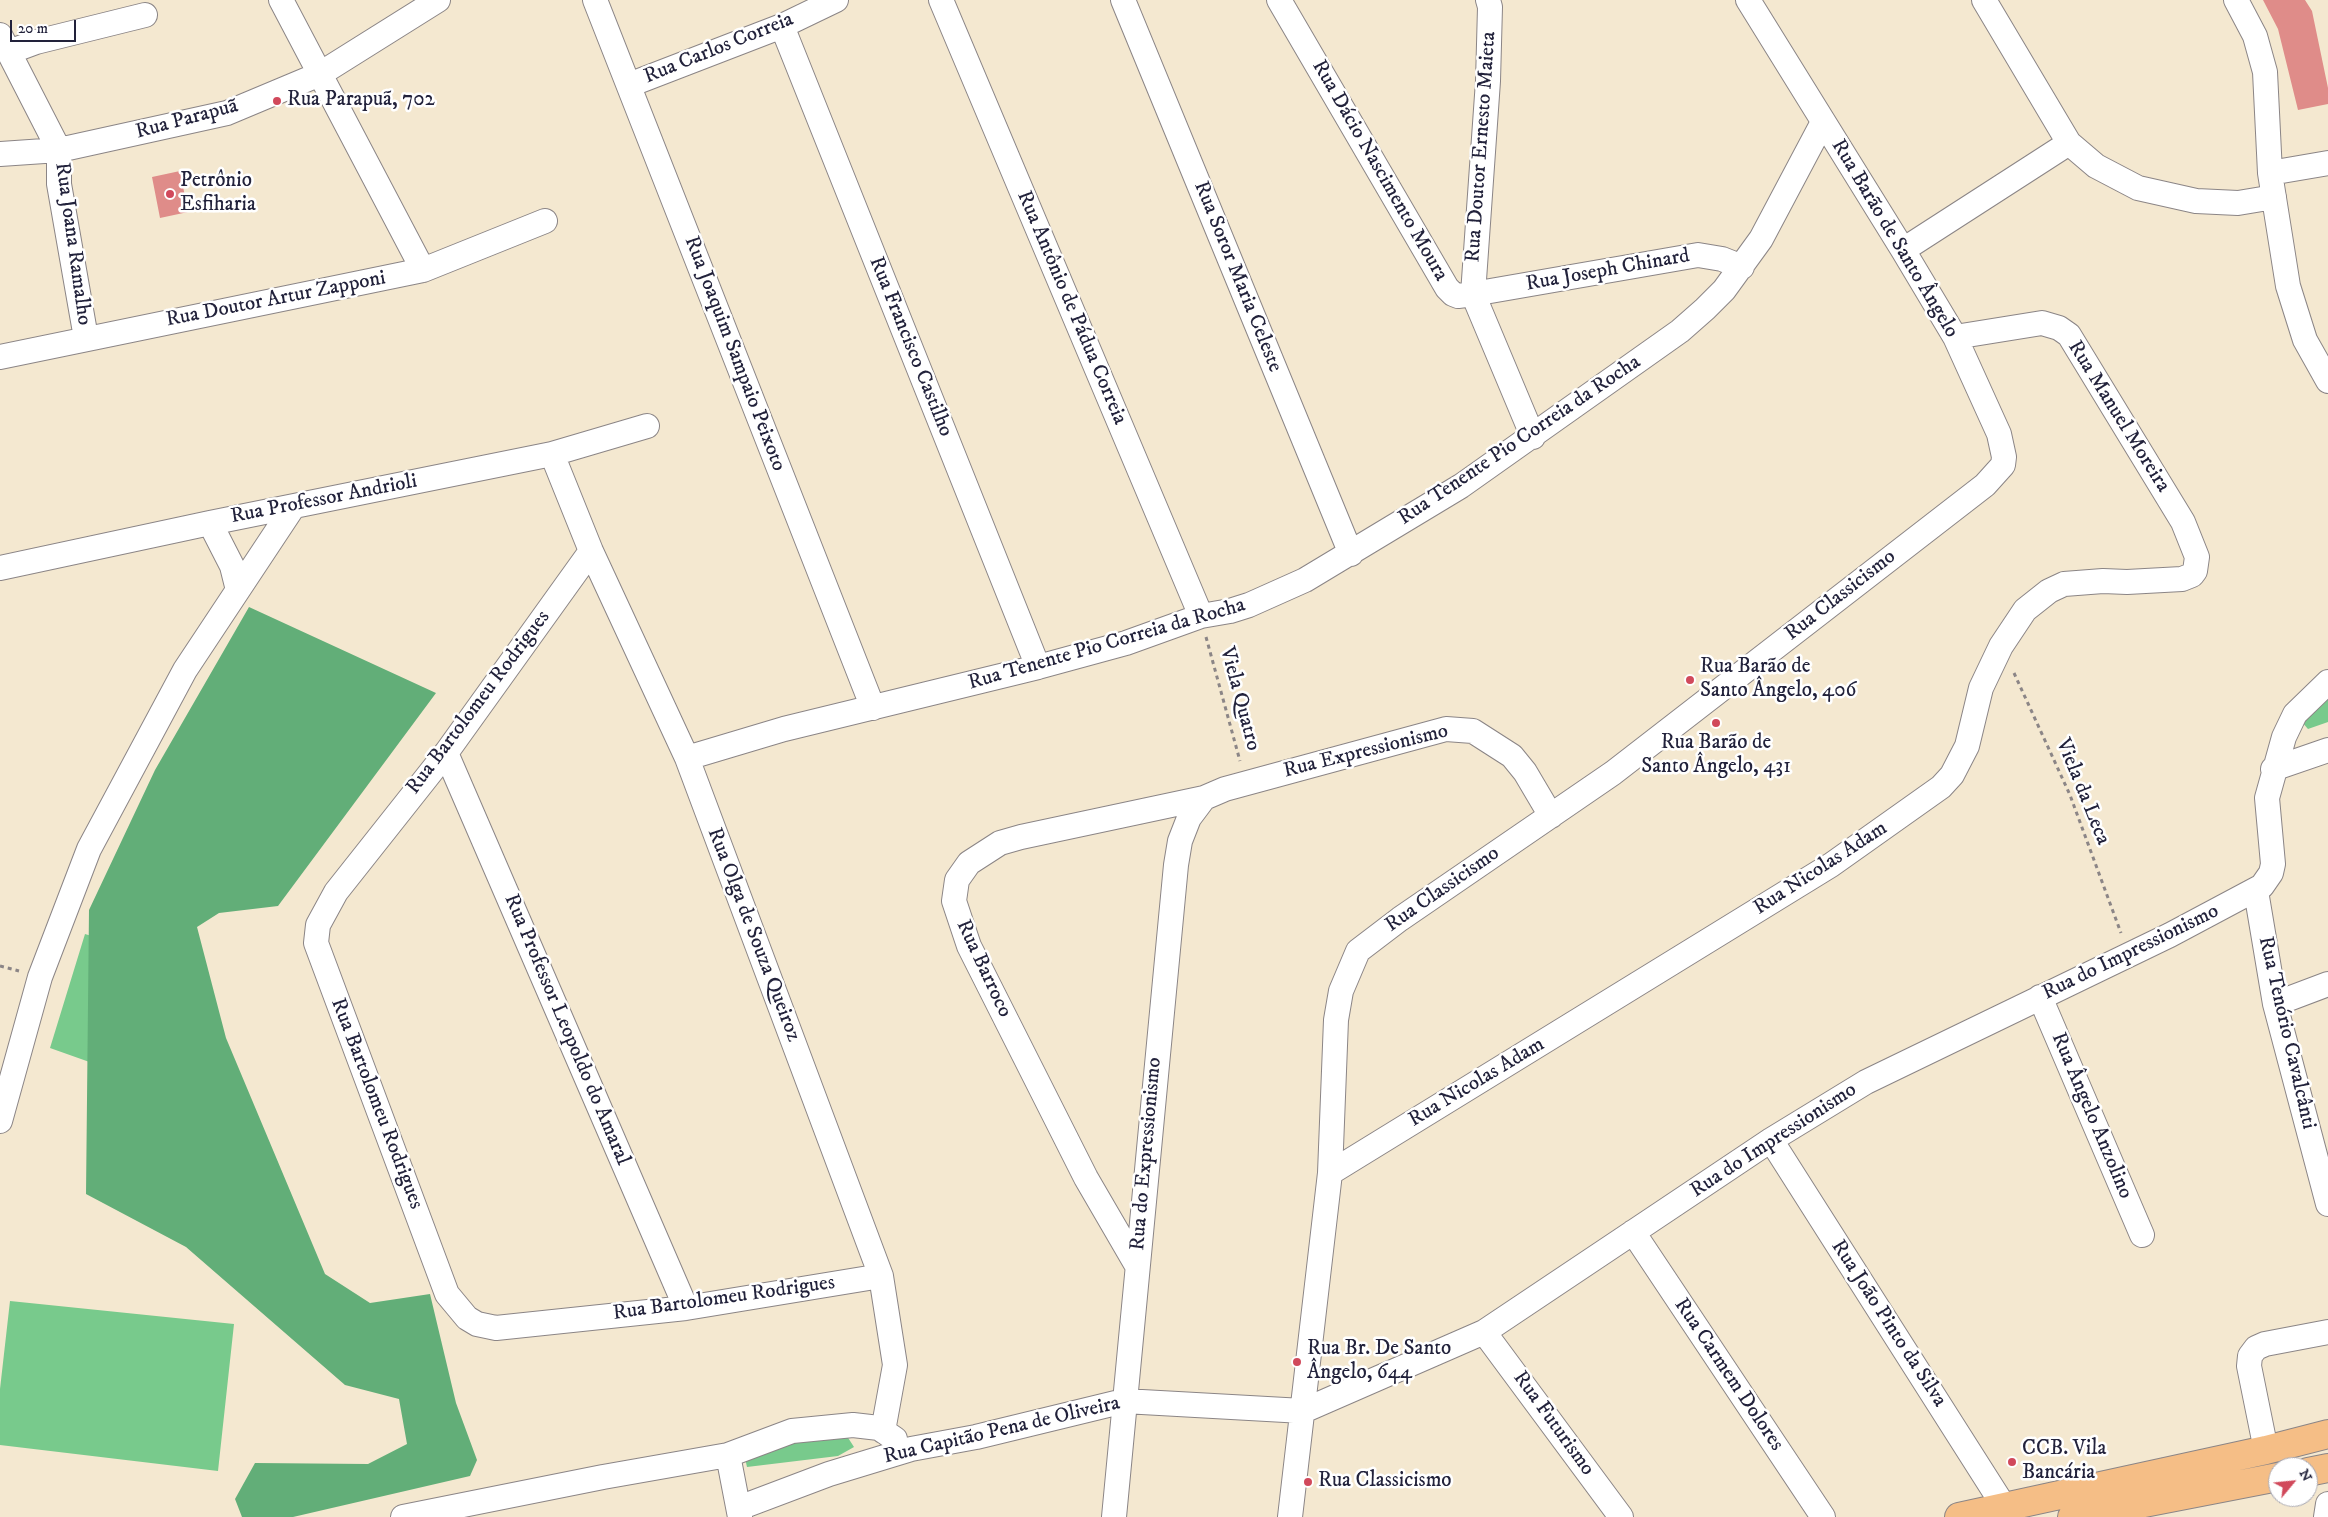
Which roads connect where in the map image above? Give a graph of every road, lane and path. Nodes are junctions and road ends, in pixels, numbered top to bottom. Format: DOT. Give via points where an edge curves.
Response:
graph roads {
  1 [pos="281,0"];
  2 [pos="438,0"];
  3 [pos="595,0"];
  4 [pos="836,0"];
  5 [pos="941,0"];
  6 [pos="1122,0"];
  7 [pos="1279,0"];
  8 [pos="1488,0"];
  9 [pos="1748,0"];
  10 [pos="1984,0"];
  11 [pos="2236,0"];
  12 [pos="145,15"];
  13 [pos="782,26"];
  14 [pos="4,43"];
  15 [pos="320,74"];
  16 [pos="628,85"];
  17 [pos="1823,122"];
  18 [pos="2069,143"];
  19 [pos="59,150"];
  20 [pos="0,154"];
  21 [pos="2328,163"];
  22 [pos="2270,173"];
  23 [pos="2274,198"];
  24 [pos="545,221"];
  25 [pos="1903,250"];
  26 [pos="1742,267"];
  27 [pos="423,270"];
  28 [pos="1473,294"];
  29 [pos="1955,337"];
  30 [pos="86,338"];
  31 [pos="0,357"];
  32 [pos="2328,381"];
  33 [pos="647,426"];
  34 [pos="1533,437"];
  35 [pos="552,454"];
  36 [pos="1985,485"];
  37 [pos="293,507"];
  38 [pos="210,522"];
  39 [pos="2183,522"];
  40 [pos="591,551"];
  41 [pos="1351,554"];
  42 [pos="0,568"];
  43 [pos="238,590"];
  44 [pos="1203,624"];
  45 [pos="2001,646"];
  46 [pos="1038,667"];
  47 [pos="2328,682"];
  48 [pos="873,708"];
  49 [pos="2328,750"];
  50 [pos="446,753"];
  51 [pos="687,758"];
  52 [pos="2274,769"];
  53 [pos="1246,783"];
  54 [pos="1204,798"];
  55 [pos="1551,816"];
  56 [pos="2256,891"];
  57 [pos="2128,954"];
  58 [pos="2328,984"];
  59 [pos="2040,997"];
  60 [pos="2275,1004"];
  61 [pos="0,1121"];
  62 [pos="1771,1140"];
  63 [pos="1330,1173"];
  64 [pos="2328,1204"];
  65 [pos="1633,1232"];
  66 [pos="2142,1235"];
  67 [pos="1136,1264"];
  68 [pos="881,1276"];
  69 [pos="686,1308"];
  70 [pos="1484,1332"];
  71 [pos="2328,1332"];
  72 [pos="1124,1401"];
  73 [pos="1304,1411"];
  74 [pos="883,1431"];
  75 [pos="2328,1434"];
  76 [pos="911,1449"];
  77 [pos="2266,1450"];
  78 [pos="728,1455"];
  79 [pos="2268,1479"];
  80 [pos="2328,1504"];
  81 [pos="2006,1508"];
  82 [pos="740,1512"];
  83 [pos="403,1517"];
  84 [pos="1114,1517"];
  85 [pos="1290,1517"];
  86 [pos="1621,1517"];
  87 [pos="1823,1517"];
  88 [pos="1959,1517"];
  89 [pos="2072,1517"];
  90 [pos="2326,1517"];
  1 -- 15 [label="street"];
  2 -- 15 [label="street, Rua Parapuã"];
  3 -- 16 [label="street, Rua Joaquim Sampaio Peixoto"];
  4 -- 13 [label="street, Rua Carlos Correia"];
  5 -- 44 [label="street, Rua Antônio de Pádua Correia"];
  6 -- 41 [label="street, Rua Soror Maria Celeste"];
  7 -- 28 [label="street, Rua Dácio Nascimento Moura" via="1448,288 1458,296"];
  8 -- 28 [label="street, Rua Doutor Ernesto Maieta" via="1487,90"];
  9 -- 17 [label="street, Rua Barão de Santo Ângelo"];
  10 -- 18 [label="street"];
  11 -- 22 [label="street" via="2255,36 2265,72"];
  12 -- 14 [label="street" via="36,42"];
  13 -- 16 [label="street, Rua Carlos Correia"];
  13 -- 46 [label="street, Rua Francisco Castilho"];
  14 -- 19 [label="street"];
  15 -- 19 [label="street, Rua Parapuã" via="227,114"];
  15 -- 27 [label="street"];
  16 -- 48 [label="street, Rua Joaquim Sampaio Peixoto"];
  17 -- 25 [label="street, Rua Barão de Santo Ângelo"];
  17 -- 26 [label="street, Rua Tenente Pio Correia da Rocha" via="1778,210"];
  18 -- 23 [label="street" via="2096,166 2138,188 2196,201 2238,202"];
  18 -- 25 [label="street"];
  19 -- 20 [label="street, Rua Parapuã"];
  19 -- 30 [label="street, Rua Joana Ramalho" via="59,184"];
  21 -- 22 [label="street"];
  22 -- 23 [label="street"];
  23 -- 32 [label="street" via="2296,316 2304,340"];
  24 -- 27 [label="street, Rua Doutor Artur Zapponi"];
  25 -- 29 [label="street, Rua Barão de Santo Ângelo"];
  26 -- 28 [label="street, Rua Joseph Chinard" via="1698,255"];
  26 -- 34 [label="street, Rua Tenente Pio Correia da Rocha" via="1705,309 1680,331"];
  27 -- 30 [label="street, Rua Doutor Artur Zapponi"];
  28 -- 34 [label="street, Rua Dácio Nascimento Moura"];
  29 -- 36 [label="street, Rua Barão de Santo Ângelo" via="1999,434 2004,457 2002,469"];
  29 -- 39 [label="street, Rua Manuel Moreira" via="2042,323 2069,335"];
  30 -- 31 [label="street, Rua Doutor Artur Zapponi"];
  33 -- 35 [label="street, Rua Professor Andrioli"];
  34 -- 41 [label="street, Rua Tenente Pio Correia da Rocha"];
  35 -- 37 [label="street, Rua Professor Andrioli"];
  35 -- 40 [label="street, Rua Olga de Souza Queiroz"];
  36 -- 55 [label="street, Rua Classicismo" via="1722,691"];
  37 -- 38 [label="street, Rua Professor Andrioli"];
  37 -- 43 [label="street"];
  38 -- 42 [label="street, Rua Professor Andrioli"];
  38 -- 43 [label="street" via="232,566"];
  39 -- 45 [label="street, Rua Nicolas Adam" via="2197,557 2192,575 2182,579 2064,584 2025,610"];
  40 -- 50 [label="street, Rua Bartolomeu Rodrigues"];
  40 -- 51 [label="street, Rua Olga de Souza Queiroz"];
  41 -- 44 [label="street, Rua Tenente Pio Correia da Rocha" via="1305,580"];
  43 -- 61 [label="street" via="185,670 89,849 40,977"];
  44 -- 46 [label="street, Rua Tenente Pio Correia da Rocha"];
  44 -- 53 [label="path, Viela Quatro"];
  45 -- 57 [label="path, Viela da Leca" via="2070,795"];
  45 -- 63 [label="street, Rua Nicolas Adam" via="1981,688 1967,746 1952,775 1941,787 1831,865"];
  46 -- 48 [label="street, Rua Tenente Pio Correia da Rocha"];
  47 -- 52 [label="street" via="2295,714"];
  48 -- 51 [label="street, Rua Tenente Pio Correia da Rocha" via="784,729"];
  49 -- 52 [label="street"];
  50 -- 69 [label="street, Rua Professor Leopoldo do Amaral"];
  50 -- 69 [label="street, Rua Bartolomeu Rodrigues" via="336,892 318,925 316,943 447,1294 467,1318 496,1328"];
  51 -- 68 [label="street, Rua Olga de Souza Queiroz"];
  52 -- 56 [label="street" via="2267,798 2273,864 2267,880"];
  53 -- 54 [label="street, Rua Expressionismo"];
  53 -- 55 [label="street, Rua Expressionismo" via="1446,729 1462,729 1484,737 1518,762"];
  54 -- 67 [label="street, Rua do Expressionismo" via="1189,818 1180,841 1176,865"];
  54 -- 67 [label="street, Rua Barroco" via="1000,843 969,863 957,880 954,901 969,946 1077,1160"];
  55 -- 63 [label="street, Rua Classicismo" via="1400,919 1358,952 1341,991 1336,1020"];
  56 -- 57 [label="street, Rua do Impressionismo"];
  56 -- 60 [label="street, Rua Tenório Cavalcânti"];
  57 -- 59 [label="street, Rua do Impressionismo"];
  58 -- 60 [label="street"];
  59 -- 62 [label="street, Rua do Impressionismo" via="1866,1082"];
  59 -- 66 [label="street, Rua Ângelo Anzolino"];
  60 -- 64 [label="street, Rua Tenório Cavalcânti"];
  62 -- 65 [label="street, Rua do Impressionismo"];
  62 -- 81 [label="street, Rua João Pinto da Silva"];
  63 -- 73 [label="street, Rua Classicismo"];
  65 -- 70 [label="street, Rua do Impressionismo"];
  65 -- 87 [label="street, Rua Carmem Dolores"];
  67 -- 72 [label="street, Rua do Expressionismo"];
  68 -- 69 [label="street, Rua Bartolomeu Rodrigues"];
  68 -- 74 [label="street, Rua Olga de Souza Queiroz" via="895,1365"];
  70 -- 73 [label="street, Rua do Impressionismo"];
  70 -- 86 [label="street, Rua Futurismo"];
  71 -- 77 [label="street" via="2265,1344 2250,1356 2249,1366"];
  72 -- 73 [label="street, Rua Capitão Pena de Oliveira"];
  72 -- 76 [label="street, Rua Capitão Pena de Oliveira"];
  72 -- 84 [label="street, Rua do Expressionismo"];
  73 -- 85 [label="street, Rua Classicismo"];
  74 -- 76 [label="street"];
  74 -- 78 [label="street" via="853,1425 792,1430"];
  75 -- 77 [label="main road"];
  76 -- 82 [label="street, Rua Capitão Pena de Oliveira" via="829,1474"];
  77 -- 81 [label="main road"];
  78 -- 82 [label="street"];
  78 -- 83 [label="street"];
  79 -- 89 [label="main road"];
  80 -- 90 [label="street"];
  81 -- 88 [label="main road"];
}
